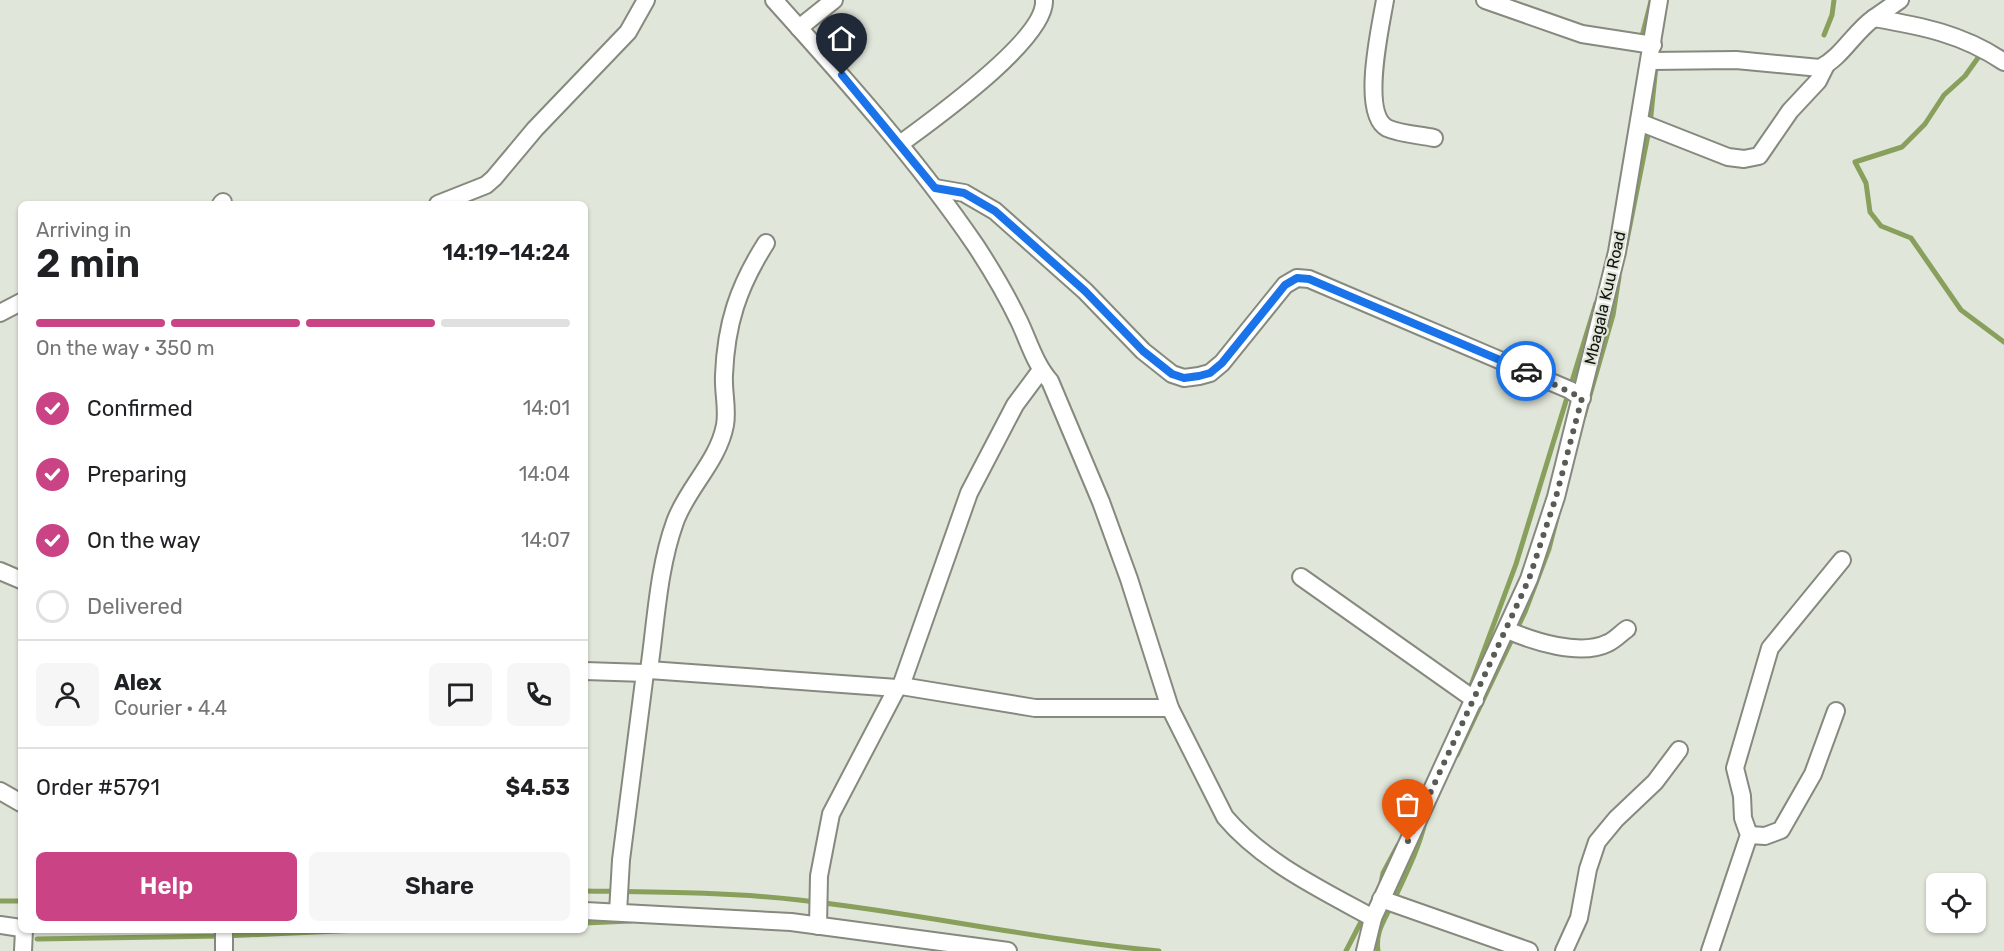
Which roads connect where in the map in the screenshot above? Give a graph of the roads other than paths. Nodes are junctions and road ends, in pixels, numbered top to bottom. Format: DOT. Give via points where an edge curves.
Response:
graph roads {
  1 [pos="646,0"];
  2 [pos="774,0"];
  3 [pos="834,0"];
  4 [pos="1044,0"];
  5 [pos="1385,0"];
  6 [pos="1485,0"];
  7 [pos="1659,0"];
  8 [pos="1900,0"];
  9 [pos="1874,18"];
  10 [pos="799,28"];
  11 [pos="1652,53"];
  12 [pos="2004,62"];
  13 [pos="1826,65"];
  14 [pos="1639,122"];
  15 [pos="1434,138"];
  16 [pos="900,144"];
  17 [pos="935,188"];
  18 [pos="446,201"];
  19 [pos="766,243"];
  20 [pos="18,304"];
  21 [pos="0,313"];
  22 [pos="1041,370"];
  23 [pos="1582,398"];
  24 [pos="1842,560"];
  25 [pos="0,572"];
  26 [pos="1301,577"];
  27 [pos="18,579"];
  28 [pos="1627,629"];
  29 [pos="1507,630"];
  30 [pos="588,671"];
  31 [pos="647,672"];
  32 [pos="899,687"];
  33 [pos="1475,700"];
  34 [pos="1170,708"];
  35 [pos="1836,711"];
  36 [pos="1679,750"];
  37 [pos="0,791"];
  38 [pos="18,802"];
  39 [pos="1749,835"];
  40 [pos="1381,900"];
  41 [pos="588,911"];
  42 [pos="618,912"];
  43 [pos="1373,918"];
  44 [pos="0,925"];
  45 [pos="818,926"];
  46 [pos="18,928"];
  47 [pos="22,933"];
  48 [pos="224,933"];
  49 [pos="23,951"];
  50 [pos="224,951"];
  51 [pos="1008,951"];
  52 [pos="1365,951"];
  53 [pos="1529,951"];
  54 [pos="1564,951"];
  55 [pos="1710,951"];
  1 -- 18 [label="street" via="628,32 494,178"];
  2 -- 10 [label="street"];
  3 -- 10 [label="street"];
  4 -- 16 [label="street" via="1042,15 1008,56 953,107"];
  5 -- 15 [label="street" via="1372,78 1381,120 1387,128"];
  6 -- 11 [label="street" via="1582,34"];
  7 -- 11 [label="street, Mbagala Kuu Road"];
  8 -- 9 [label="street"];
  9 -- 12 [label="street" via="1937,29 1967,40"];
  9 -- 13 [label="street"];
  10 -- 16 [label="street"];
  11 -- 13 [label="street" via="1817,69"];
  11 -- 14 [label="street, Mbagala Kuu Road"];
  13 -- 14 [label="street" via="1818,81 1790,111 1759,156 1728,157"];
  14 -- 23 [label="street, Mbagala Kuu Road" via="1617,252"];
  16 -- 17 [label="street"];
  17 -- 22 [label="street" via="1013,309"];
  17 -- 23 [label="street" via="964,193 995,211 1085,291 1143,351 1172,374 1184,378 1210,373 1222,363 1285,285 1297,278 1309,279 1423,326"];
  19 -- 31 [label="street" via="732,310 724,363 725,426 713,456 675,522"];
  20 -- 21 [label="street"];
  22 -- 32 [label="street" via="1015,405 969,494"];
  22 -- 34 [label="street" via="1050,381 1101,502"];
  23 -- 29 [label="street, Mbagala Kuu Road" via="1553,507"];
  24 -- 39 [label="street" via="1770,648 1735,768"];
  25 -- 27 [label="street"];
  26 -- 33 [label="street"];
  28 -- 29 [label="street" via="1608,643 1590,648 1563,646"];
  29 -- 33 [label="street, Mbagala Kuu Road"];
  30 -- 31 [label="street"];
  31 -- 32 [label="street"];
  31 -- 42 [label="street"];
  32 -- 34 [label="street" via="1035,708"];
  32 -- 45 [label="street" via="831,814 819,876"];
  33 -- 40 [label="street, Mbagala Kuu Road"];
  34 -- 43 [label="street" via="1204,781 1235,830 1287,868"];
  35 -- 39 [label="street" via="1813,774 1782,830 1765,836"];
  36 -- 54 [label="street" via="1655,782 1597,842 1579,918"];
  37 -- 38 [label="street"];
  39 -- 55 [label="street"];
  40 -- 43 [label="street, Mbagala Kuu Road"];
  40 -- 53 [label="street"];
  41 -- 42 [label="street"];
  42 -- 45 [label="street"];
  43 -- 52 [label="street, Mbagala Kuu Road"];
  44 -- 46 [label="street"];
  45 -- 51 [label="street"];
  47 -- 49 [label="street"];
  48 -- 50 [label="street"];
}
